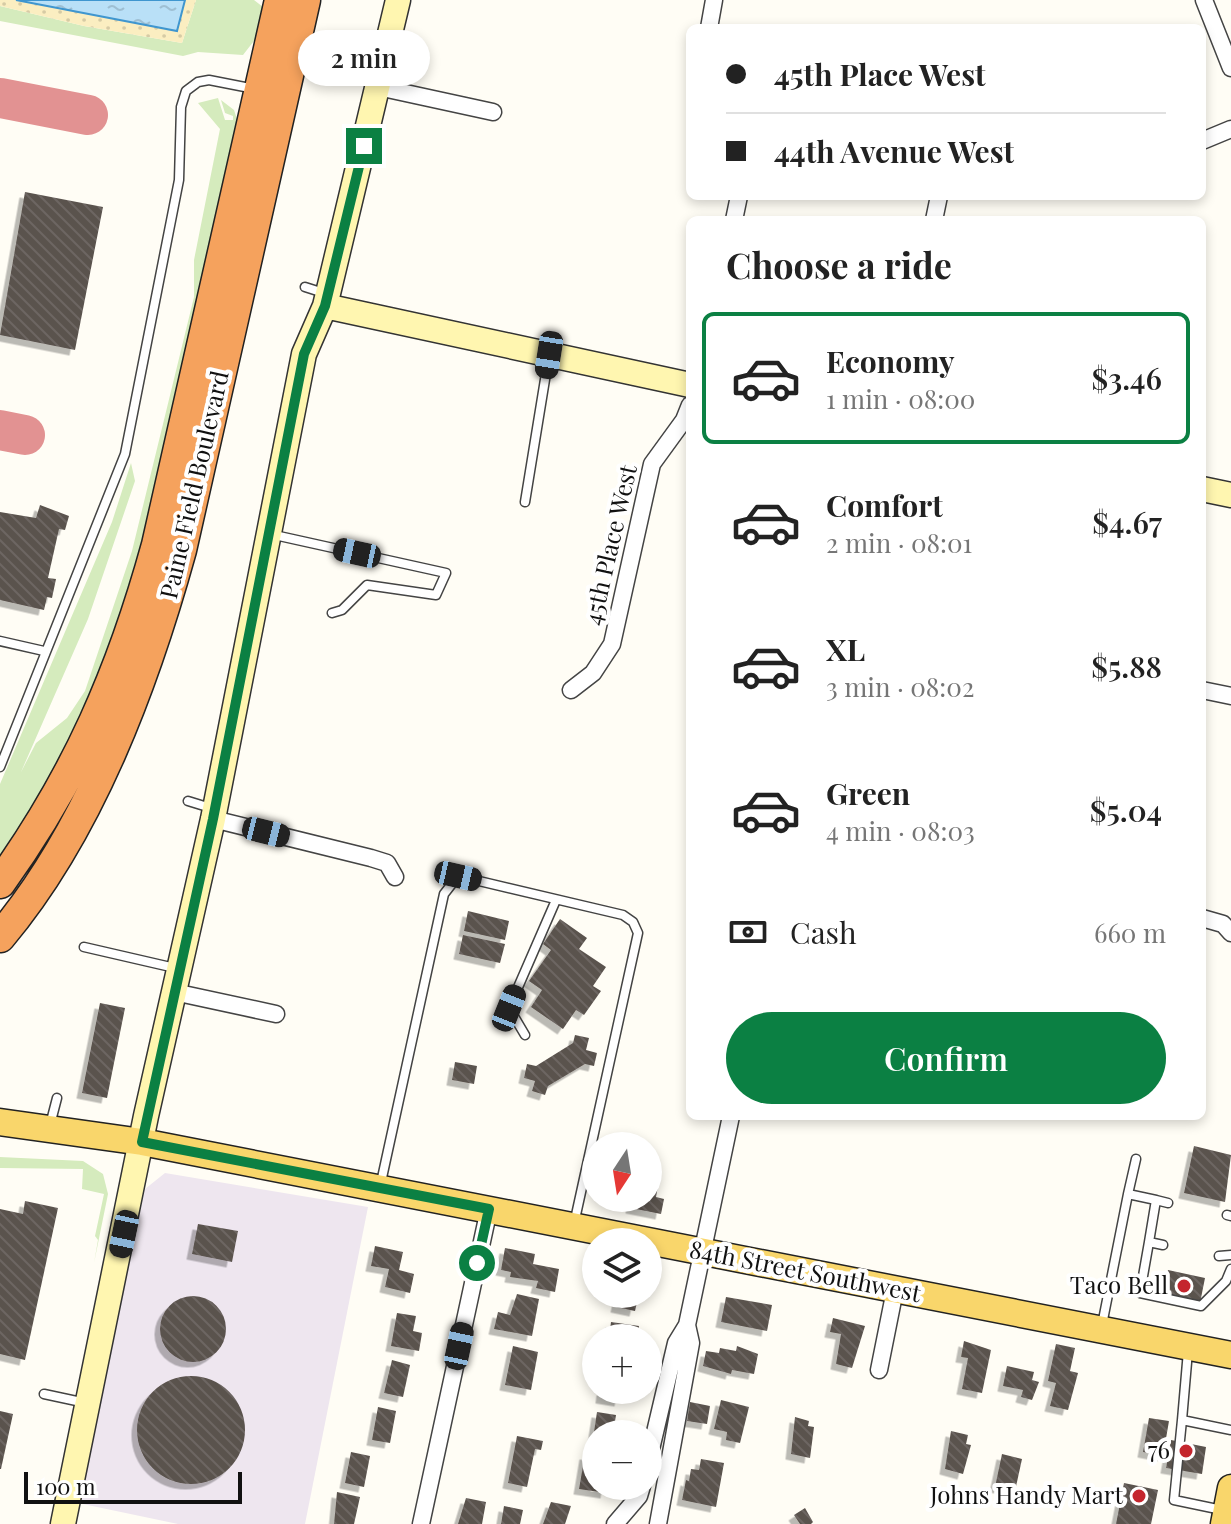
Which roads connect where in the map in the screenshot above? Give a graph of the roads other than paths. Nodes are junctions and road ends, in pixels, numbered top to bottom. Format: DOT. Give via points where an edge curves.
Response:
graph roads {
  1 [pos="280,0"];
  2 [pos="305,0"];
  3 [pos="398,0"];
  4 [pos="714,0"];
  5 [pos="1204,0"];
  6 [pos="710,24"];
  7 [pos="1231,68"];
  8 [pos="378,87"];
  9 [pos="272,93"];
  10 [pos="493,112"];
  11 [pos="1231,129"];
  12 [pos="1206,139"];
  13 [pos="319,296"];
  14 [pos="549,355"];
  15 [pos="686,384"];
  16 [pos="686,415"];
  17 [pos="1206,490"];
  18 [pos="1231,495"];
  19 [pos="525,502"];
  20 [pos="269,534"];
  21 [pos="332,613"];
  22 [pos="0,641"];
  23 [pos="44,651"];
  24 [pos="571,690"];
  25 [pos="1206,691"];
  26 [pos="1231,696"];
  27 [pos="0,767"];
  28 [pos="188,801"];
  29 [pos="214,814"];
  30 [pos="395,877"];
  31 [pos="0,883"];
  32 [pos="556,900"];
  33 [pos="1206,919"];
  34 [pos="1228,927"];
  35 [pos="0,937"];
  36 [pos="84,947"];
  37 [pos="177,981"];
  38 [pos="276,1014"];
  39 [pos="525,1035"];
  40 [pos="57,1098"];
  41 [pos="730,1120"];
  42 [pos="0,1122"];
  43 [pos="49,1129"];
  44 [pos="142,1142"];
  45 [pos="1136,1159"];
  46 [pos="380,1187"];
  47 [pos="1128,1194"];
  48 [pos="1156,1200"];
  49 [pos="1168,1203"];
  50 [pos="489,1209"];
  51 [pos="574,1225"];
  52 [pos="1149,1242"];
  53 [pos="1163,1245"];
  54 [pos="704,1252"];
  55 [pos="1231,1255"];
  56 [pos="1219,1256"];
  57 [pos="1231,1269"];
  58 [pos="895,1290"];
  59 [pos="687,1325"];
  60 [pos="1101,1330"];
  61 [pos="1189,1346"];
  62 [pos="1231,1355"];
  63 [pos="879,1370"];
  64 [pos="44,1394"];
  65 [pos="88,1403"];
  66 [pos="658,1420"];
  67 [pos="1182,1420"];
  68 [pos="1231,1430"];
  69 [pos="636,1500"];
  70 [pos="1228,1509"];
  71 [pos="63,1524"];
  72 [pos="421,1524"];
  73 [pos="615,1524"];
  74 [pos="658,1524"];
  1 -- 9 [label="highway, Paine Field Boulevard"];
  2 -- 9 [label="highway, Paine Field Boulevard"];
  3 -- 8 [label="street"];
  4 -- 6 [label="street"];
  5 -- 7 [label="street"];
  8 -- 10 [label="street"];
  8 -- 13 [label="street"];
  9 -- 23 [label="lane" via="209,80 186,91 179,180 125,454"];
  9 -- 31 [label="highway, Paine Field Boulevard" via="139,609 90,736"];
  9 -- 35 [label="highway, Paine Field Boulevard" via="181,550 160,625 92,793"];
  11 -- 12 [label="street"];
  13 -- 14 [label="street"];
  13 -- 20 [label="street"];
  14 -- 15 [label="street"];
  14 -- 19 [label="lane"];
  16 -- 24 [label="street, 45th Place West" via="652,464 612,644 593,673"];
  17 -- 18 [label="street"];
  20 -- 21 [label="lane" via="446,573 436,595 367,585"];
  20 -- 29 [label="street"];
  22 -- 23 [label="lane"];
  23 -- 27 [label="lane"];
  25 -- 26 [label="street"];
  28 -- 29 [label="lane"];
  29 -- 30 [label="street" via="387,863"];
  29 -- 37 [label="street"];
  32 -- 39 [label="lane" via="509,1008"];
  32 -- 46 [label="lane" via="458,876 444,894"];
  32 -- 51 [label="lane" via="623,915 638,933"];
  33 -- 34 [label="street"];
  36 -- 37 [label="lane"];
  37 -- 38 [label="street"];
  37 -- 44 [label="street"];
  40 -- 43 [label="lane"];
  41 -- 54 [label="street"];
  42 -- 43 [label="main road, 84th Street Southwest"];
  43 -- 44 [label="main road, 84th Street Southwest"];
  44 -- 46 [label="main road, 84th Street Southwest"];
  44 -- 65 [label="street"];
  45 -- 47 [label="lane"];
  46 -- 50 [label="main road, 84th Street Southwest"];
  47 -- 48 [label="lane"];
  47 -- 60 [label="lane"];
  48 -- 49 [label="lane"];
  48 -- 52 [label="lane"];
  50 -- 51 [label="main road, 84th Street Southwest"];
  50 -- 72 [label="street"];
  51 -- 54 [label="main road, 84th Street Southwest"];
  52 -- 53 [label="lane"];
  52 -- 57 [label="lane" via="1140,1293 1201,1306"];
  54 -- 58 [label="main road, 84th Street Southwest"];
  54 -- 59 [label="street"];
  55 -- 56 [label="lane"];
  58 -- 60 [label="main road, 84th Street Southwest"];
  58 -- 63 [label="street"];
  59 -- 66 [label="street" via="676,1343"];
  59 -- 74 [label="street" via="691,1343"];
  60 -- 61 [label="main road, 84th Street Southwest"];
  61 -- 62 [label="main road, 84th Street Southwest"];
  61 -- 67 [label="lane"];
  64 -- 65 [label="lane"];
  65 -- 71 [label="street"];
  67 -- 68 [label="lane"];
  67 -- 70 [label="lane" via="1174,1500"];
  69 -- 73 [label="street"];
}
